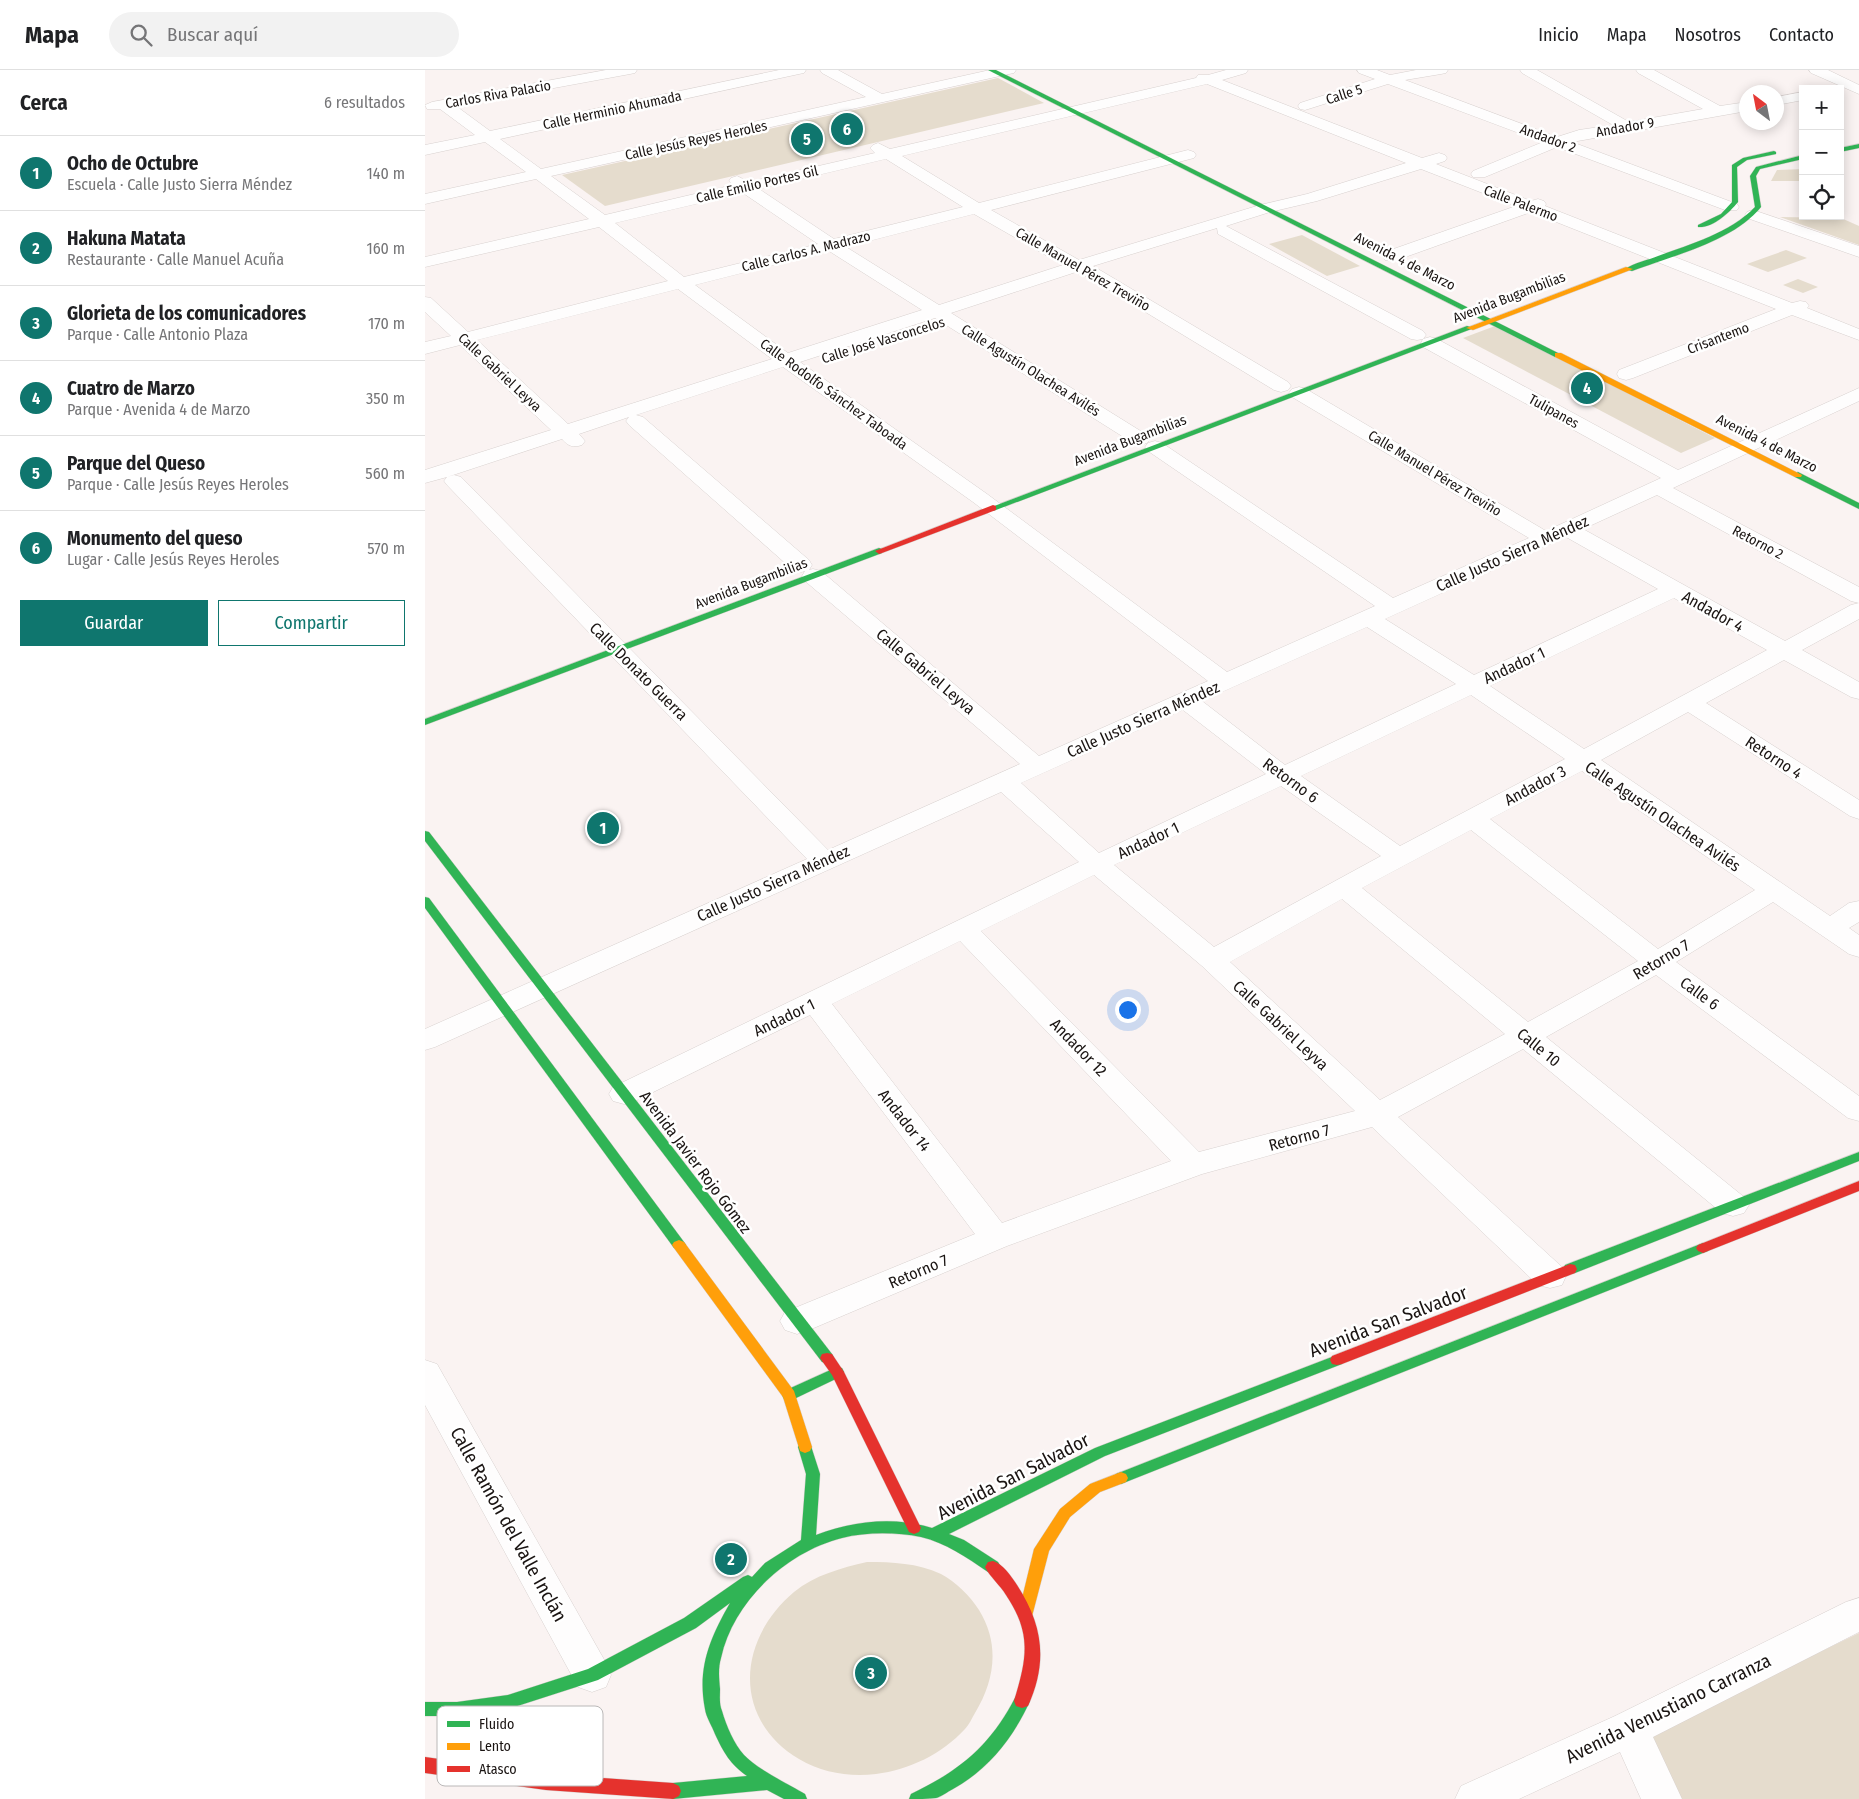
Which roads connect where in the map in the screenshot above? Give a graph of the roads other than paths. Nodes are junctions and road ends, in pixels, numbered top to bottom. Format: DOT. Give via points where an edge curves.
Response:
graph roads {
  1 [pos="630,70"];
  2 [pos="799,70"];
  3 [pos="827,70"];
  4 [pos="1017,70"];
  5 [pos="1241,70"];
  6 [pos="1364,70"];
  7 [pos="1441,70"];
  8 [pos="1527,70"];
  9 [pos="1643,70"];
  10 [pos="1816,70"];
  11 [pos="999,71"];
  12 [pos="1207,73"];
  13 [pos="1389,79"];
  14 [pos="1850,89"];
  15 [pos="1799,97"];
  16 [pos="881,99"];
  17 [pos="1784,100"];
  18 [pos="1074,105"];
  19 [pos="434,106"];
  20 [pos="1305,106"];
  21 [pos="1739,107"];
  22 [pos="1718,111"];
  23 [pos="1105,114"];
  24 [pos="1626,126"];
  25 [pos="486,137"];
  26 [pos="1557,142"];
  27 [pos="1799,149"];
  28 [pos="425,150"];
  29 [pos="881,151"];
  30 [pos="1170,153"];
  31 [pos="1192,157"];
  32 [pos="1439,158"];
  33 [pos="1799,158"];
  34 [pos="1423,164"];
  35 [pos="538,174"];
  36 [pos="1479,174"];
  37 [pos="741,184"];
  38 [pos="425,200"];
  39 [pos="1547,201"];
  40 [pos="1286,205"];
  41 [pos="1531,207"];
  42 [pos="1731,207"];
  43 [pos="977,209"];
  44 [pos="1753,215"];
  45 [pos="597,217"];
  46 [pos="1224,230"];
  47 [pos="1687,232"];
  48 [pos="831,245"];
  49 [pos="1644,251"];
  50 [pos="1660,251"];
  51 [pos="1676,251"];
  52 [pos="1859,252"];
  53 [pos="425,254"];
  54 [pos="1387,254"];
  55 [pos="1626,257"];
  56 [pos="425,262"];
  57 [pos="1408,265"];
  58 [pos="1084,269"];
  59 [pos="682,284"];
  60 [pos="1528,294"];
  61 [pos="425,302"];
  62 [pos="1800,306"];
  63 [pos="1493,307"];
  64 [pos="1476,313"];
  65 [pos="1507,314"];
  66 [pos="943,316"];
  67 [pos="1490,321"];
  68 [pos="1859,322"];
  69 [pos="1451,323"];
  70 [pos="1524,323"];
  71 [pos="1859,335"];
  72 [pos="1424,337"];
  73 [pos="465,338"];
  74 [pos="1399,342"];
  75 [pos="425,348"];
  76 [pos="790,363"];
  77 [pos="1622,372"];
  78 [pos="1644,382"];
  79 [pos="1285,388"];
  80 [pos="1859,394"];
  81 [pos="636,421"];
  82 [pos="570,437"];
  83 [pos="1149,440"];
  84 [pos="1755,442"];
  85 [pos="1123,445"];
  86 [pos="425,477"];
  87 [pos="454,481"];
  88 [pos="1667,483"];
  89 [pos="425,490"];
  90 [pos="983,501"];
  91 [pos="1859,506"];
  92 [pos="1567,529"];
  93 [pos="1545,539"];
  94 [pos="804,568"];
  95 [pos="1675,589"];
  96 [pos="1859,596"];
  97 [pos="1391,607"];
  98 [pos="1859,610"];
  99 [pos="1367,617"];
  100 [pos="609,641"];
  101 [pos="1785,652"];
  102 [pos="1225,682"];
  103 [pos="1473,685"];
  104 [pos="1859,692"];
  105 [pos="1185,700"];
  106 [pos="1689,703"];
  107 [pos="425,722"];
  108 [pos="1583,760"];
  109 [pos="1038,766"];
  110 [pos="1284,776"];
  111 [pos="1004,781"];
  112 [pos="1859,811"];
  113 [pos="1472,818"];
  114 [pos="425,834"];
  115 [pos="1399,857"];
  116 [pos="824,861"];
  117 [pos="1096,864"];
  118 [pos="1345,888"];
  119 [pos="1773,891"];
  120 [pos="425,900"];
  121 [pos="1859,909"];
  122 [pos="1831,928"];
  123 [pos="965,930"];
  124 [pos="1859,948"];
  125 [pos="1212,960"];
  126 [pos="1657,962"];
  127 [pos="542,986"];
  128 [pos="815,1002"];
  129 [pos="502,1005"];
  130 [pos="1525,1036"];
  131 [pos="425,1040"];
  132 [pos="624,1094"];
  133 [pos="1859,1111"];
  134 [pos="1377,1115"];
  135 [pos="1859,1156"];
  136 [pos="1193,1165"];
  137 [pos="1859,1186"];
  138 [pos="1733,1206"];
  139 [pos="996,1238"];
  140 [pos="1550,1276"];
  141 [pos="797,1321"];
  142 [pos="425,1372"];
  143 [pos="837,1372"];
  144 [pos="789,1395"];
  145 [pos="914,1528"];
  146 [pos="937,1533"];
  147 [pos="808,1544"];
  148 [pos="766,1570"];
  149 [pos="1859,1614"];
  150 [pos="1026,1615"];
  151 [pos="592,1675"];
  152 [pos="479,1706"];
  153 [pos="1629,1729"];
  154 [pos="768,1782"];
  155 [pos="603,1786"];
  156 [pos="799,1799"];
  157 [pos="918,1799"];
  158 [pos="1475,1799"];
  159 [pos="1662,1799"];
  1 -- 19 [label="street, Carlos Riva Palacio"];
  2 -- 25 [label="street, Calle Herminio Ahumada"];
  3 -- 16 [label="street"];
  4 -- 18 [label="main road, Avenida 4 de Marzo"];
  5 -- 12 [label="street, Calle Emilio Portes Gil"];
  6 -- 13 [label="street, Andador 2"];
  7 -- 13 [label="street, Calle 5"];
  8 -- 24 [label="street"];
  9 -- 22 [label="street"];
  10 -- 14 [label="street"];
  11 -- 16 [label="street, Calle Jesús Reyes Heroles"];
  11 -- 18 [label="main road, Avenida 4 de Marzo"];
  12 -- 18 [label="street, Calle Emilio Portes Gil"];
  12 -- 20 [label="street, Calle Palermo"];
  12 -- 34 [label="street, Calle Palermo"];
  13 -- 20 [label="street, Calle 5"];
  13 -- 26 [label="street, Andador 2"];
  15 -- 17 [label="street"];
  16 -- 35 [label="street, Calle Jesús Reyes Heroles"];
  18 -- 23 [label="main road, Avenida 4 de Marzo"];
  18 -- 29 [label="street, Calle Emilio Portes Gil"];
  18 -- 30 [label="main road, Avenida 4 de Marzo"];
  19 -- 25 [label="street, Calle Rodolfo Sánchez Taboada"];
  20 -- 32 [label="street, Calle Palermo"];
  21 -- 22 [label="street, Andador 9"];
  22 -- 24 [label="street, Andador 9"];
  24 -- 26 [label="street, Andador 9"];
  25 -- 28 [label="street, Calle Herminio Ahumada"];
  25 -- 35 [label="street, Calle Rodolfo Sánchez Taboada"];
  26 -- 36 [label="street, Andador 9"];
  26 -- 42 [label="street, Andador 2"];
  27 -- 42 [label="main road" via="1738,162 1733,171 1735,202"];
  29 -- 37 [label="street, Calle Emilio Portes Gil"];
  29 -- 43 [label="street, Calle Manuel Pérez Treviño"];
  30 -- 31 [label="street, Calle Carlos A. Madrazo"];
  30 -- 40 [label="main road, Avenida 4 de Marzo"];
  30 -- 43 [label="street, Calle Carlos A. Madrazo"];
  32 -- 34 [label="street, Calle José Vasconcelos"];
  32 -- 36 [label="street, Calle Palermo"];
  33 -- 44 [label="main road" via="1765,165 1755,172 1758,205"];
  34 -- 40 [label="street, Calle José Vasconcelos"];
  34 -- 41 [label="street, Calle Palermo"];
  35 -- 38 [label="street, Calle Jesús Reyes Heroles"];
  35 -- 45 [label="street, Calle Rodolfo Sánchez Taboada"];
  36 -- 39 [label="street, Calle Palermo"];
  37 -- 45 [label="street, Calle Emilio Portes Gil"];
  37 -- 48 [label="street, Calle Agustín Olachea Avilés"];
  39 -- 41 [label="street"];
  39 -- 50 [label="street, Calle Palermo"];
  40 -- 46 [label="street, Calle José Vasconcelos"];
  40 -- 58 [label="street, Calle José Vasconcelos"];
  40 -- 64 [label="main road, Avenida 4 de Marzo"];
  41 -- 49 [label="street, Calle Palermo"];
  41 -- 54 [label="street"];
  42 -- 47 [label="main road" via="1723,215"];
  43 -- 48 [label="street, Calle Carlos A. Madrazo"];
  43 -- 58 [label="street, Calle Manuel Pérez Treviño"];
  44 -- 51 [label="main road"];
  44 -- 52 [label="street"];
  45 -- 53 [label="street, Calle Emilio Portes Gil"];
  45 -- 56 [label="street, Calle Emilio Portes Gil"];
  45 -- 59 [label="street, Calle Rodolfo Sánchez Taboada"];
  46 -- 58 [label="street, Calle José Vasconcelos"];
  46 -- 72 [label="street, Tulipanes"];
  48 -- 59 [label="street, Calle Carlos A. Madrazo"];
  48 -- 66 [label="street, Calle Agustín Olachea Avilés"];
  49 -- 50 [label="street, Calle Palermo"];
  49 -- 55 [label="main road"];
  50 -- 51 [label="street, Calle Palermo"];
  50 -- 62 [label="street, Calle Palermo"];
  50 -- 65 [label="main road, Avenida Bugambilias"];
  51 -- 62 [label="street, Calle Palermo"];
  54 -- 57 [label="main road, Avenida 4 de Marzo"];
  58 -- 66 [label="street, Calle José Vasconcelos"];
  58 -- 79 [label="street, Calle Manuel Pérez Treviño"];
  59 -- 73 [label="street, Calle Carlos A. Madrazo"];
  59 -- 76 [label="street, Calle Rodolfo Sánchez Taboada"];
  60 -- 63 [label="main road, Avenida Bugambilias"];
  61 -- 73 [label="street, Calle Gabriel Leyva"];
  62 -- 68 [label="street, Calle Palermo"];
  62 -- 71 [label="street, Calle Palermo"];
  62 -- 77 [label="street, Crisantemo"];
  63 -- 64 [label="main road, Avenida Bugambilias"];
  63 -- 65 [label="main road"];
  64 -- 67 [label="main road, Avenida 4 de Marzo"];
  64 -- 69 [label="main road, Avenida Bugambilias"];
  65 -- 67 [label="main road, Avenida Bugambilias"];
  65 -- 70 [label="main road"];
  66 -- 76 [label="street, Calle José Vasconcelos"];
  66 -- 83 [label="street, Calle Agustín Olachea Avilés"];
  67 -- 72 [label="main road, Avenida Bugambilias"];
  67 -- 84 [label="main road, Avenida 4 de Marzo"];
  72 -- 74 [label="main road, Avenida Bugambilias"];
  72 -- 79 [label="main road, Avenida Bugambilias"];
  72 -- 88 [label="street, Tulipanes"];
  73 -- 75 [label="street, Calle Carlos A. Madrazo"];
  73 -- 82 [label="street, Calle Gabriel Leyva"];
  76 -- 81 [label="street, Calle José Vasconcelos"];
  76 -- 82 [label="street, Calle José Vasconcelos"];
  76 -- 90 [label="street, Calle Rodolfo Sánchez Taboada"];
  77 -- 78 [label="main road"];
  79 -- 83 [label="main road, Avenida Bugambilias"];
  79 -- 93 [label="street, Calle Manuel Pérez Treviño"];
  80 -- 84 [label="street, Calle Justo Sierra Méndez"];
  81 -- 82 [label="street, Calle José Vasconcelos"];
  81 -- 94 [label="street, Calle Gabriel Leyva"];
  82 -- 86 [label="street, Calle José Vasconcelos"];
  82 -- 87 [label="street, Calle José Vasconcelos"];
  83 -- 85 [label="main road, Avenida Bugambilias"];
  83 -- 90 [label="main road, Avenida Bugambilias"];
  83 -- 97 [label="street, Calle Agustín Olachea Avilés"];
  84 -- 88 [label="street, Calle Justo Sierra Méndez"];
  84 -- 91 [label="main road, Avenida 4 de Marzo"];
  87 -- 89 [label="street, Calle José Vasconcelos"];
  87 -- 100 [label="street, Calle Donato Guerra"];
  88 -- 92 [label="street, Calle Justo Sierra Méndez"];
  88 -- 96 [label="street, Retorno 2"];
  90 -- 94 [label="main road, Avenida Bugambilias"];
  90 -- 102 [label="street, Calle Rodolfo Sánchez Taboada"];
  92 -- 93 [label="street, Calle Justo Sierra Méndez"];
  92 -- 95 [label="street, Andador 4"];
  93 -- 97 [label="street, Calle Justo Sierra Méndez"];
  94 -- 100 [label="main road, Avenida Bugambilias"];
  94 -- 109 [label="street, Calle Gabriel Leyva"];
  95 -- 101 [label="street, Andador 4"];
  95 -- 103 [label="street, Andador 1"];
  97 -- 99 [label="street, Calle Justo Sierra Méndez"];
  98 -- 101 [label="street, Andador 3"];
  99 -- 102 [label="street, Calle Justo Sierra Méndez"];
  99 -- 103 [label="street, Calle Agustín Olachea Avilés"];
  100 -- 107 [label="main road, Avenida Bugambilias"];
  100 -- 116 [label="street, Calle Donato Guerra"];
  101 -- 104 [label="street, Andador 4"];
  101 -- 106 [label="street, Andador 3"];
  102 -- 105 [label="street, Calle Justo Sierra Méndez"];
  103 -- 108 [label="street, Calle Agustín Olachea Avilés"];
  103 -- 110 [label="street, Andador 1"];
  105 -- 109 [label="street, Calle Justo Sierra Méndez"];
  105 -- 110 [label="street, Retorno 6"];
  106 -- 108 [label="street, Andador 3"];
  106 -- 112 [label="street, Retorno 4"];
  108 -- 113 [label="street, Andador 3"];
  108 -- 119 [label="street, Calle Agustín Olachea Avilés"];
  109 -- 111 [label="street, Calle Justo Sierra Méndez"];
  110 -- 115 [label="street, Retorno 6"];
  110 -- 117 [label="street, Andador 1"];
  111 -- 116 [label="street, Calle Justo Sierra Méndez"];
  111 -- 117 [label="street, Calle Gabriel Leyva"];
  113 -- 115 [label="street, Andador 3"];
  113 -- 126 [label="street, Calle 6"];
  114 -- 127 [label="main road, Avenida Javier Rojo Gómez"];
  115 -- 118 [label="street, Andador 3"];
  116 -- 127 [label="street, Calle Justo Sierra Méndez"];
  117 -- 123 [label="street, Andador 1"];
  117 -- 125 [label="street, Calle Gabriel Leyva"];
  118 -- 125 [label="street, Andador 3"];
  118 -- 130 [label="street, Calle 10"];
  119 -- 122 [label="street, Calle Agustín Olachea Avilés"];
  119 -- 126 [label="street, Retorno 7"];
  120 -- 129 [label="main road"];
  121 -- 122 [label="street"];
  122 -- 124 [label="street, Calle Agustín Olachea Avilés"];
  123 -- 128 [label="street, Andador 1"];
  123 -- 136 [label="street, Andador 12"];
  125 -- 134 [label="street, Calle Gabriel Leyva"];
  126 -- 130 [label="street, Retorno 7"];
  126 -- 133 [label="street, Calle 6"];
  127 -- 129 [label="street, Calle Justo Sierra Méndez"];
  127 -- 132 [label="main road, Avenida Javier Rojo Gómez"];
  128 -- 132 [label="street, Andador 1"];
  128 -- 139 [label="street, Andador 14"];
  129 -- 131 [label="street, Calle Justo Sierra Méndez"];
  129 -- 144 [label="main road"];
  130 -- 134 [label="street, Retorno 7"];
  130 -- 138 [label="street, Calle 10"];
  132 -- 141 [label="main road, Avenida Javier Rojo Gómez"];
  134 -- 136 [label="street, Retorno 7"];
  134 -- 140 [label="street, Calle Gabriel Leyva"];
  135 -- 138 [label="main road, Avenida San Salvador"];
  136 -- 139 [label="street, Retorno 7"];
  137 -- 150 [label="main road" via="1095,1488 1065,1512 1043,1549"];
  138 -- 140 [label="main road, Avenida San Salvador"];
  139 -- 141 [label="street, Retorno 7"];
  140 -- 146 [label="main road, Avenida San Salvador" via="1100,1452"];
  141 -- 143 [label="main road, Avenida Javier Rojo Gómez"];
  142 -- 151 [label="street, Calle Ramón del Valle Inclán"];
  143 -- 144 [label="main road"];
  143 -- 145 [label="main road, Avenida Javier Rojo Gómez"];
  144 -- 147 [label="main road" via="813,1474"];
  145 -- 146 [label="main road"];
  145 -- 147 [label="main road" via="878,1526 842,1532"];
  146 -- 150 [label="main road" via="976,1551 1007,1580"];
  147 -- 148 [label="main road"];
  148 -- 151 [label="main road" via="690,1623"];
  148 -- 154 [label="main road" via="730,1611 711,1660 713,1710 734,1755"];
  149 -- 153 [label="street, Avenida Venustiano Carranza"];
  150 -- 157 [label="main road" via="1033,1656 1024,1700 1001,1740 965,1775"];
  151 -- 152 [label="main road" via="508,1702"];
  153 -- 158 [label="street, Avenida Venustiano Carranza"];
  153 -- 159 [label="street"];
  154 -- 155 [label="main road" via="677,1791"];
  154 -- 156 [label="main road"];
}
